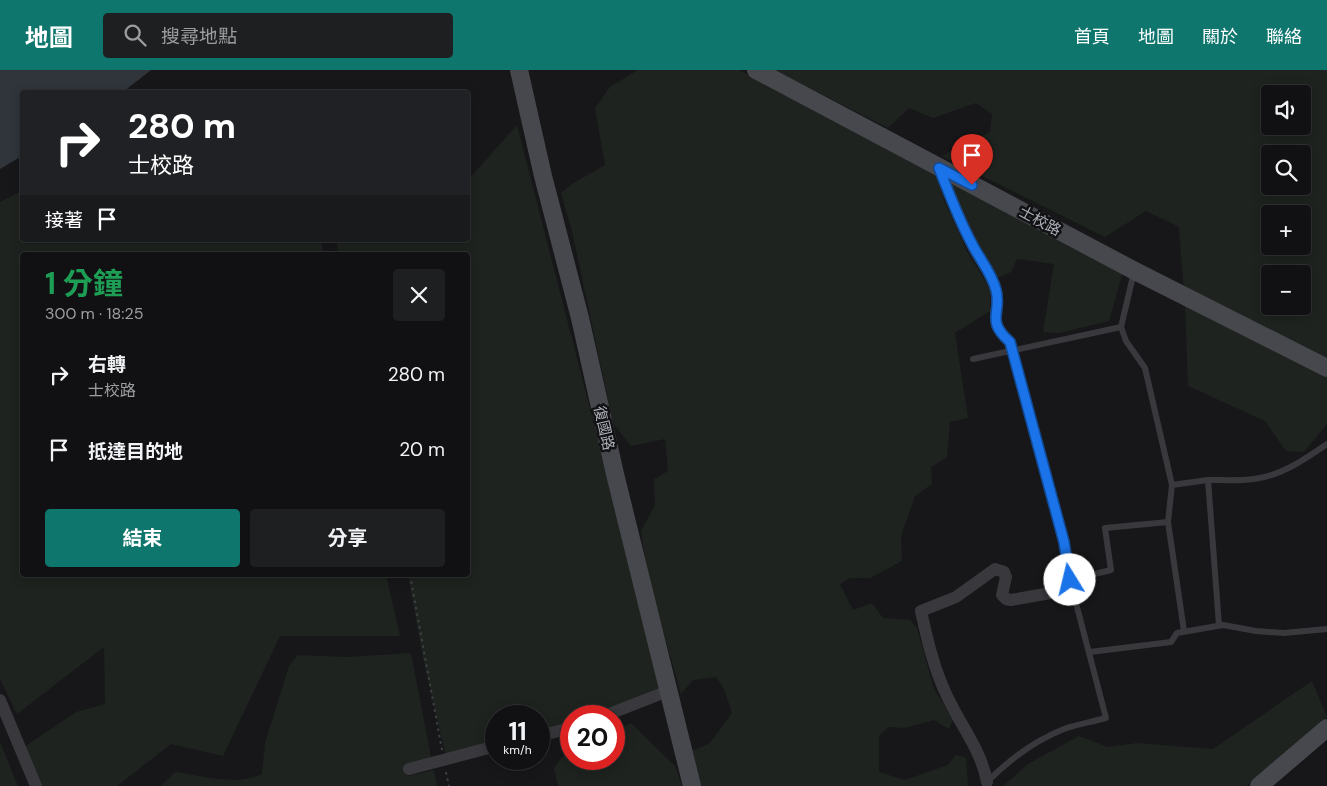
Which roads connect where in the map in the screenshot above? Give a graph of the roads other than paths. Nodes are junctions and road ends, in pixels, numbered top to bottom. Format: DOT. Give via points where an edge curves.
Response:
graph roads {
  1 [pos="519,70"];
  2 [pos="756,70"];
  3 [pos="939,168"];
  4 [pos="1134,271"];
  5 [pos="1121,327"];
  6 [pos="1012,351"];
  7 [pos="973,359"];
  8 [pos="1327,368"];
  9 [pos="1327,444"];
  10 [pos="1208,480"];
  11 [pos="1172,485"];
  12 [pos="1168,522"];
  13 [pos="1072,584"];
  14 [pos="1219,625"];
  15 [pos="1327,629"];
  16 [pos="1184,632"];
  17 [pos="1090,652"];
  18 [pos="668,691"];
  19 [pos="0,700"];
  20 [pos="625,708"];
  21 [pos="5,726"];
  22 [pos="1327,728"];
  23 [pos="485,749"];
  24 [pos="409,769"];
  25 [pos="986,784"];
  26 [pos="36,786"];
  27 [pos="692,786"];
  28 [pos="1259,786"];
  1 -- 18 [label="street, 復國路"];
  2 -- 3 [label="street, 士校路"];
  3 -- 4 [label="street, 士校路"];
  3 -- 6 [label="street" via="970,242 994,284 997,292 996,325 1010,342"];
  4 -- 5 [label="lane"];
  4 -- 8 [label="street, 士校路"];
  5 -- 6 [label="lane"];
  5 -- 11 [label="lane" via="1126,341 1145,368"];
  6 -- 7 [label="lane"];
  6 -- 13 [label="lane" via="1064,542"];
  9 -- 10 [label="lane" via="1297,464 1270,476 1254,480"];
  10 -- 11 [label="lane"];
  10 -- 14 [label="lane"];
  11 -- 12 [label="lane"];
  12 -- 13 [label="lane" via="1106,528 1111,570"];
  12 -- 16 [label="lane"];
  13 -- 17 [label="lane"];
  13 -- 25 [label="street" via="1011,600 1002,595 1004,572 995,569 956,598 920,611 946,695 977,749"];
  14 -- 15 [label="lane" via="1284,633"];
  14 -- 16 [label="lane"];
  16 -- 17 [label="lane" via="1177,633 1171,642"];
  17 -- 25 [label="lane" via="1106,718 1051,735 1018,756"];
  18 -- 20 [label="street"];
  18 -- 27 [label="street, 復國路"];
  19 -- 21 [label="street"];
  21 -- 26 [label="street"];
  22 -- 28 [label="street"];
  23 -- 24 [label="street"];
}
